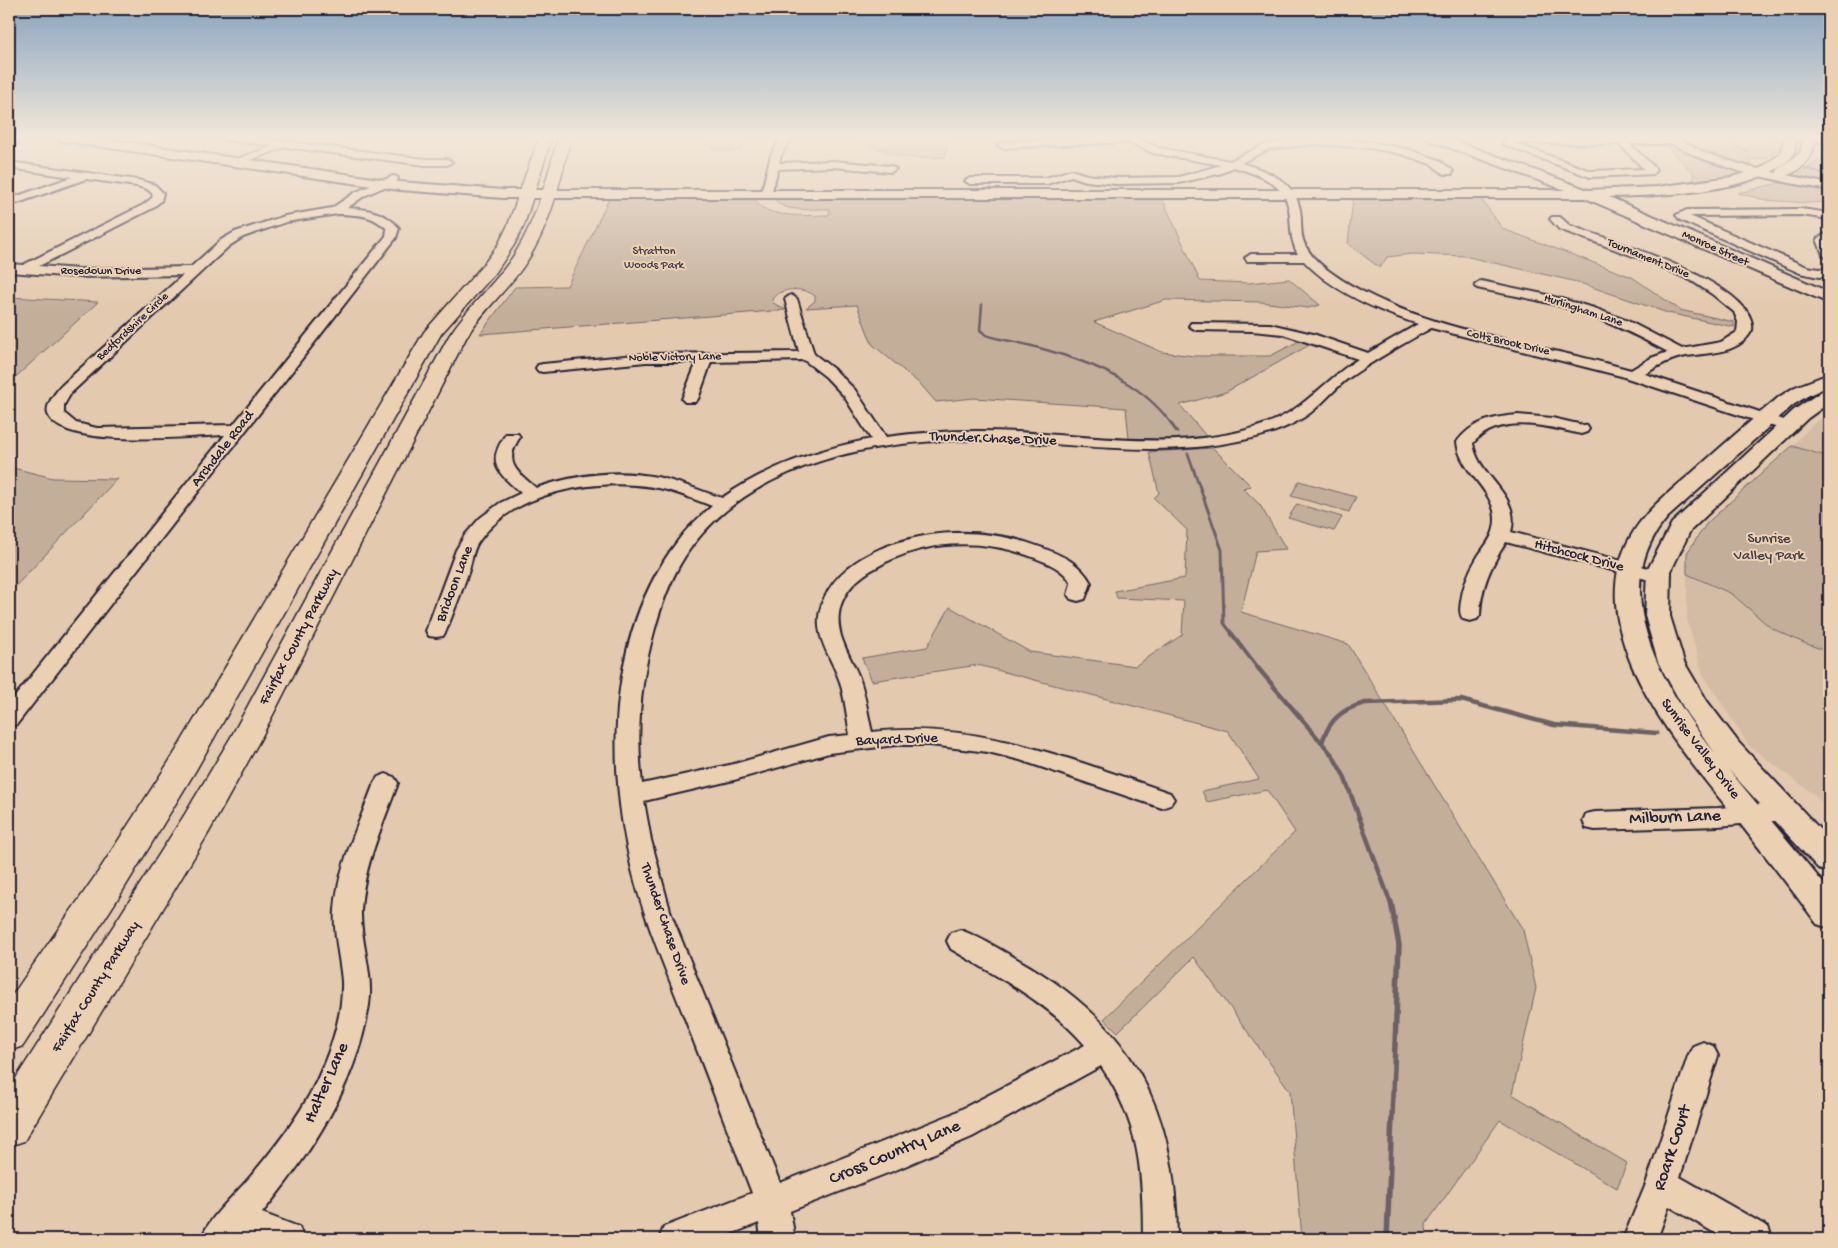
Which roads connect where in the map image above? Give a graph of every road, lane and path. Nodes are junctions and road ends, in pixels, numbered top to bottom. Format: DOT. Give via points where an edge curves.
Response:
graph roads {
  1 [pos="31,195"];
  2 [pos="158,195"];
  3 [pos="355,195"];
  4 [pos="535,195"];
  5 [pos="537,195"];
  6 [pos="1289,195"];
  7 [pos="1589,195"];
  8 [pos="1617,195"];
  9 [pos="1648,195"];
  10 [pos="1636,196"];
  11 [pos="9,203"];
  12 [pos="334,212"];
  13 [pos="1640,215"];
  14 [pos="1829,216"];
  15 [pos="1556,219"];
  16 [pos="1829,235"];
  17 [pos="1829,255"];
  18 [pos="1307,257"];
  19 [pos="1251,258"];
  20 [pos="9,268"];
  21 [pos="25,269"];
  22 [pos="193,271"];
  23 [pos="1829,272"];
  24 [pos="1481,285"];
  25 [pos="1829,298"];
  26 [pos="791,299"];
  27 [pos="1429,323"];
  28 [pos="1196,326"];
  29 [pos="1680,353"];
  30 [pos="807,356"];
  31 [pos="706,357"];
  32 [pos="1370,359"];
  33 [pos="543,368"];
  34 [pos="1633,375"];
  35 [pos="1829,380"];
  36 [pos="1829,395"];
  37 [pos="690,399"];
  38 [pos="1765,419"];
  39 [pos="1787,426"];
  40 [pos="1581,429"];
  41 [pos="238,430"];
  42 [pos="512,437"];
  43 [pos="881,442"];
  44 [pos="534,495"];
  45 [pos="724,504"];
  46 [pos="1502,535"];
  47 [pos="1630,569"];
  48 [pos="1657,576"];
  49 [pos="1078,594"];
  50 [pos="1470,615"];
  51 [pos="436,631"];
  52 [pos="9,719"];
  53 [pos="862,740"];
  54 [pos="386,783"];
  55 [pos="630,795"];
  56 [pos="1162,799"];
  57 [pos="1785,812"];
  58 [pos="1750,815"];
  59 [pos="1595,821"];
  60 [pos="1829,859"];
  61 [pos="1829,914"];
  62 [pos="960,941"];
  63 [pos="9,1033"];
  64 [pos="1106,1048"];
  65 [pos="1703,1056"];
  66 [pos="9,1126"];
  67 [pos="1662,1184"];
  68 [pos="772,1204"];
  69 [pos="227,1229"];
  70 [pos="287,1239"];
  71 [pos="676,1239"];
  72 [pos="778,1239"];
  73 [pos="1160,1239"];
  74 [pos="1640,1239"];
  75 [pos="1756,1239"];
  1 -- 11 [label="street"];
  2 -- 21 [label="street" via="147,207"];
  3 -- 12 [label="street, Bedfordshire Circle"];
  4 -- 63 [label="highway, Fairfax County Parkway" via="490,268 442,319 427,340 190,754 110,882"];
  5 -- 66 [label="highway, Fairfax County Parkway" via="536,231 517,264 469,318 458,336 202,815"];
  6 -- 18 [label="street, Colts Brook Drive" via="1294,208 1295,234"];
  7 -- 13 [label="main road, Monroe Street"];
  8 -- 10 [label="main road"];
  9 -- 10 [label="main road"];
  10 -- 13 [label="main road" via="1625,201"];
  12 -- 22 [label="street, Bedfordshire Circle" via="283,218 243,231"];
  12 -- 41 [label="street, Archdale Road" via="378,217 390,224 393,234"];
  13 -- 25 [label="main road, Monroe Street"];
  14 -- 23 [label="street" via="1802,212 1682,215 1804,270"];
  15 -- 29 [label="street, Tournament Drive" via="1569,229 1644,255 1689,275 1728,300 1743,316 1744,332 1732,342"];
  16 -- 17 [label="street" via="1822,239"];
  18 -- 19 [label="street"];
  18 -- 27 [label="street, Colts Brook Drive" via="1353,291"];
  20 -- 21 [label="street, Rosedown Drive"];
  21 -- 22 [label="street, Rosedown Drive" via="105,273"];
  22 -- 41 [label="street, Bedfordshire Circle" via="64,390 56,405 56,414 70,426 97,433"];
  24 -- 29 [label="street, Hurlingham Lane" via="1586,309 1622,323"];
  26 -- 30 [label="street"];
  27 -- 32 [label="street, Thunder Chase Drive"];
  27 -- 34 [label="street, Colts Brook Drive"];
  28 -- 32 [label="street" via="1244,326 1289,331"];
  29 -- 34 [label="street, Tournament Drive" via="1654,361"];
  30 -- 31 [label="street, Noble Victory Lane"];
  30 -- 43 [label="street" via="850,393"];
  31 -- 33 [label="street, Noble Victory Lane" via="615,360"];
  31 -- 37 [label="street"];
  32 -- 43 [label="street, Thunder Chase Drive" via="1344,375 1313,404 1291,418 1226,440 1155,446 965,435"];
  34 -- 38 [label="street, Colts Brook Drive"];
  35 -- 38 [label="main road, Sunrise Valley Drive" via="1794,396"];
  36 -- 39 [label="main road, Sunrise Valley Drive"];
  38 -- 39 [label="street, Colts Brook Drive"];
  38 -- 47 [label="main road, Sunrise Valley Drive" via="1651,523 1640,540"];
  39 -- 48 [label="main road, Sunrise Valley Drive" via="1680,528 1668,546"];
  40 -- 46 [label="street" via="1517,420 1488,424 1469,434 1464,450 1500,502 1504,524"];
  41 -- 52 [label="street, Archdale Road"];
  42 -- 44 [label="street" via="503,452 504,465"];
  43 -- 45 [label="street, Thunder Chase Drive" via="787,468"];
  44 -- 45 [label="street, Bridoon Lane" via="576,483 626,479 667,485"];
  44 -- 51 [label="street, Bridoon Lane" via="494,516 471,539"];
  45 -- 55 [label="street, Thunder Chase Drive" via="694,531 670,564 642,634 628,714"];
  46 -- 47 [label="street, Hitchcock Drive"];
  46 -- 50 [label="street" via="1476,578"];
  47 -- 48 [label="street, Hitchcock Drive"];
  47 -- 58 [label="main road, Sunrise Valley Drive" via="1631,618 1652,680 1678,724"];
  48 -- 57 [label="main road, Sunrise Valley Drive" via="1658,621 1666,651 1680,680 1721,741"];
  49 -- 53 [label="street" via="1081,589 1078,576 1057,561 1028,548 987,540 950,539 914,544 869,563 837,592 828,614 831,642 851,684"];
  53 -- 55 [label="street, Bayard Drive" via="829,745 734,772"];
  53 -- 56 [label="street, Bayard Drive" via="930,737 988,744 1024,752"];
  54 -- 69 [label="street, Halter Lane" via="351,885 348,910 356,976 355,1002 340,1062 306,1129 273,1177"];
  55 -- 68 [label="street, Thunder Chase Drive" via="644,868 658,914"];
  57 -- 58 [label="street, Milburn Lane"];
  57 -- 60 [label="main road, Sunrise Valley Drive"];
  58 -- 59 [label="street, Milburn Lane"];
  58 -- 61 [label="main road, Sunrise Valley Drive"];
  62 -- 64 [label="street" via="1058,1000"];
  64 -- 68 [label="street, Cross Country Lane" via="961,1126"];
  64 -- 73 [label="street" via="1142,1109 1153,1142 1160,1177"];
  65 -- 67 [label="street, Roark Court"];
  67 -- 74 [label="street, Roark Court"];
  67 -- 75 [label="street"];
  68 -- 71 [label="street, Cross Country Lane"];
  68 -- 72 [label="street, Thunder Chase Drive"];
  69 -- 70 [label="street"];
}
